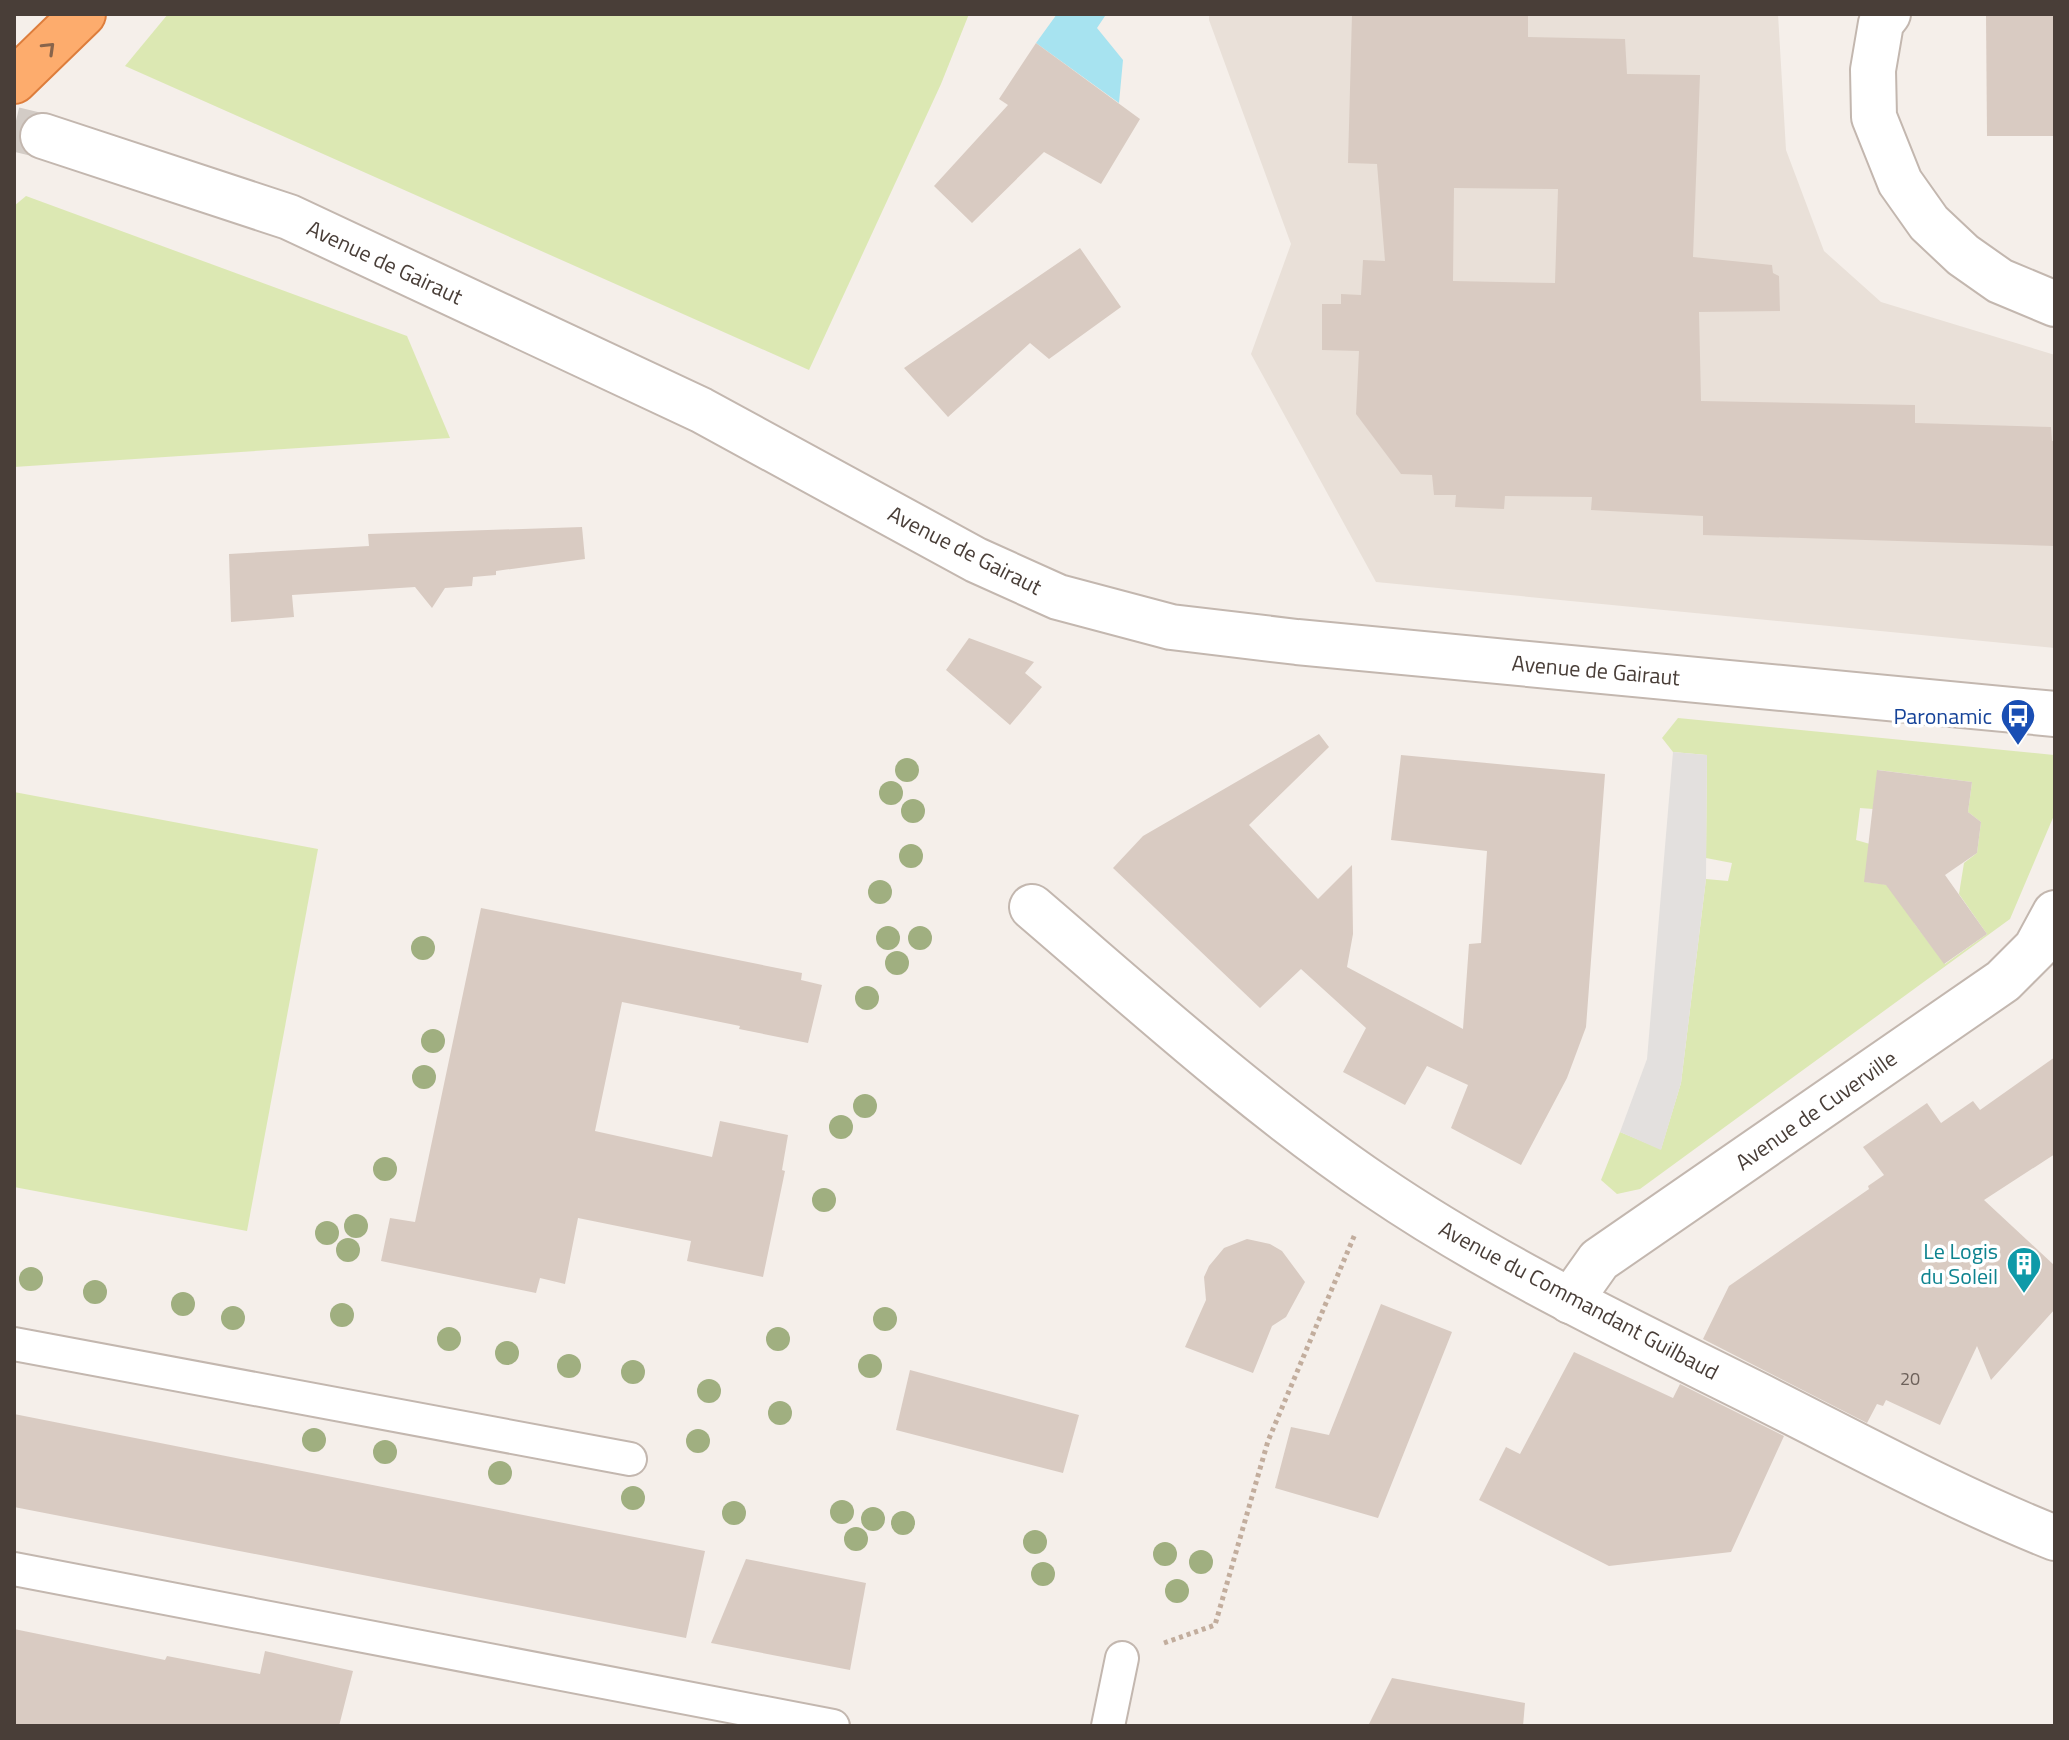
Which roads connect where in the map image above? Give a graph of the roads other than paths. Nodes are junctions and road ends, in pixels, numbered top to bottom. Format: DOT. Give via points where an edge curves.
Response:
graph roads {
  1 [pos="83,14"];
  2 [pos="1888,14"];
  3 [pos="14,81"];
  4 [pos="43,136"];
  5 [pos="2055,304"];
  6 [pos="2055,714"];
  7 [pos="1032,907"];
  8 [pos="2055,913"];
  9 [pos="1570,1301"];
  10 [pos="14,1344"];
  11 [pos="630,1459"];
  12 [pos="2048,1528"];
  13 [pos="14,1569"];
  14 [pos="1122,1658"];
  15 [pos="833,1726"];
  16 [pos="1108,1726"];
  3 -- 1 [label="highway, one-way"];
  2 -- 5 [label="street" via="1881,23 1873,70 1874,117 1900,182 1929,223 1963,255 2000,281"];
  4 -- 6 [label="street, Avenue de Gairaut" via="289,217 701,410 976,560 1058,597 1171,627 1297,642"];
  7 -- 9 [label="street, Avenue du Commandant Guilbaud" via="1252,1095 1376,1186"];
  8 -- 9 [label="street, Avenue de Cuverville" via="2036,948 2003,981 1599,1260"];
  9 -- 12 [label="street, Avenue du Commandant Guilbaud" via="1975,1504"];
  10 -- 11 [label="lane"];
  13 -- 15 [label="lane"];
  14 -- 16 [label="lane"];
}
